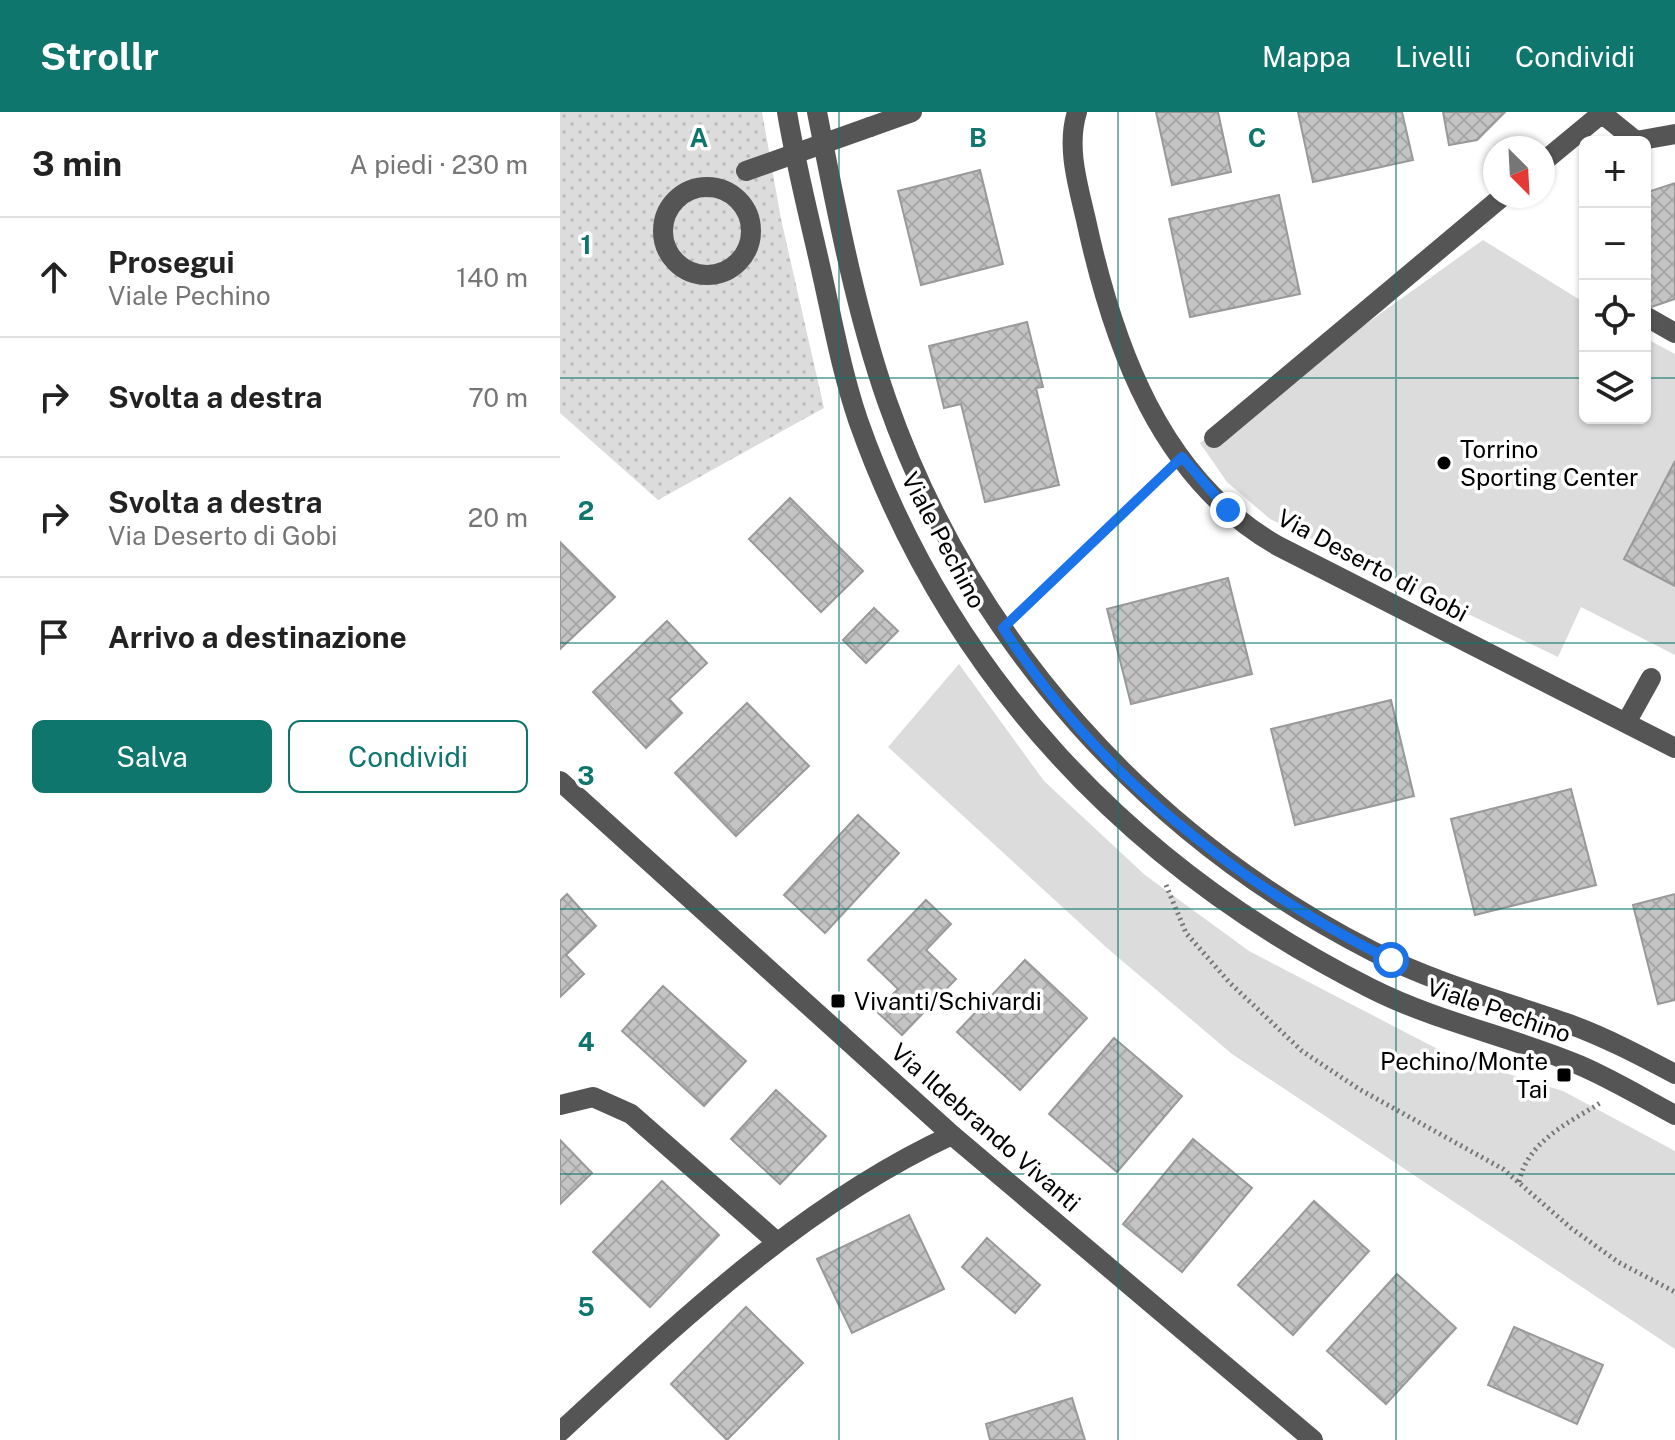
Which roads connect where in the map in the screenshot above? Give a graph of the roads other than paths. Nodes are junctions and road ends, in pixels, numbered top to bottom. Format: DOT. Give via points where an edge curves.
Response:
graph roads {
  1 [pos="912,112"];
  2 [pos="1077,112"];
  3 [pos="1600,113"];
  4 [pos="818,117"];
  5 [pos="788,122"];
  6 [pos="1675,134"];
  7 [pos="1629,136"];
  8 [pos="1651,139"];
  9 [pos="1555,152"];
  10 [pos="718,188"];
  11 [pos="1489,208"];
  12 [pos="1651,319"];
  13 [pos="1675,333"];
  14 [pos="1214,438"];
  15 [pos="1651,678"];
  16 [pos="1626,723"];
  17 [pos="1675,748"];
  18 [pos="560,781"];
  19 [pos="1675,1074"];
  20 [pos="560,1105"];
  21 [pos="1675,1115"];
  22 [pos="952,1135"];
  23 [pos="777,1242"];
  24 [pos="560,1432"];
  25 [pos="1313,1440"];
  1 -- 10 [label="street, bridge" via="746,171"];
  2 -- 16 [label="street, Via Deserto di Gobi" via="1076,172 1109,310 1140,394 1212,494 1259,535"];
  3 -- 7 [label="street"];
  3 -- 9 [label="street"];
  4 -- 19 [label="street, Viale Pechino" via="887,401 939,522 1003,628 1110,762 1169,817 1246,876 1391,960 1470,993 1572,1025"];
  5 -- 21 [label="street, Viale Pechino" via="851,398 905,531 964,633 1071,772 1151,848 1259,927 1369,988 1579,1065"];
  6 -- 8 [label="street"];
  10 -- 10 [label="street" via="704,187 679,197 664,221 666,248 675,261 701,275 730,269 749,246 749,216 742,203"];
  11 -- 14 [label="street"];
  12 -- 13 [label="street"];
  15 -- 16 [label="street"];
  16 -- 17 [label="street, Via Deserto di Gobi"];
  18 -- 22 [label="street, Via Ildebrando Vivanti"];
  20 -- 23 [label="street" via="593,1097 631,1114"];
  22 -- 23 [label="street" via="882,1170"];
  22 -- 25 [label="street, Via Ildebrando Vivanti"];
  23 -- 24 [label="street"];
}
